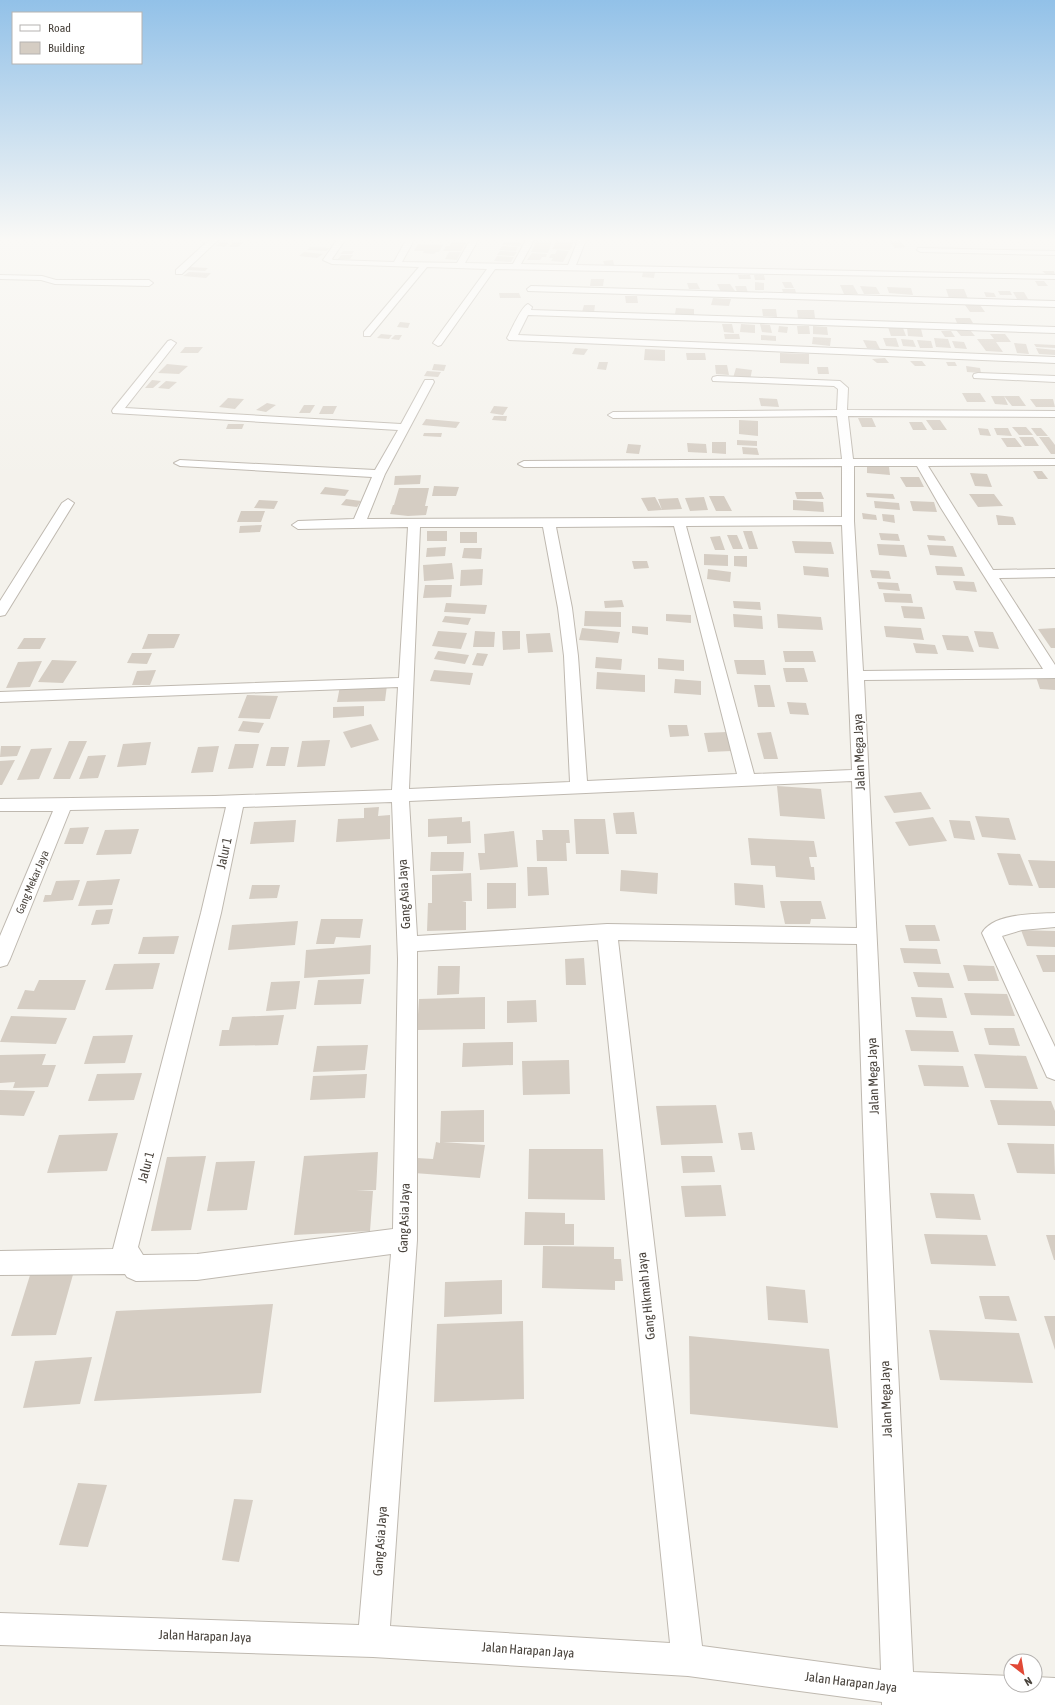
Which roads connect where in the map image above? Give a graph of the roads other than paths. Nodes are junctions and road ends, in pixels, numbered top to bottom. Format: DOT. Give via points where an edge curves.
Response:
graph roads {
  1 [pos="380,320"];
  2 [pos="455,320"];
  3 [pos="521,320"];
  4 [pos="779,320"];
  5 [pos="1055,330"];
  6 [pos="368,334"];
  7 [pos="171,343"];
  8 [pos="438,343"];
  9 [pos="1055,360"];
  10 [pos="978,376"];
  11 [pos="717,379"];
  12 [pos="1055,379"];
  13 [pos="429,382"];
  14 [pos="842,413"];
  15 [pos="1055,414"];
  16 [pos="613,415"];
  17 [pos="405,427"];
  18 [pos="1055,462"];
  19 [pos="180,463"];
  20 [pos="848,463"];
  21 [pos="524,464"];
  22 [pos="921,464"];
  23 [pos="379,474"];
  24 [pos="68,503"];
  25 [pos="848,521"];
  26 [pos="359,523"];
  27 [pos="679,523"];
  28 [pos="414,524"];
  29 [pos="549,524"];
  30 [pos="298,525"];
  31 [pos="1055,573"];
  32 [pos="989,574"];
  33 [pos="0,612"];
  34 [pos="1054,673"];
  35 [pos="856,676"];
  36 [pos="405,682"];
  37 [pos="0,696"];
  38 [pos="860,775"];
  39 [pos="747,779"];
  40 [pos="579,788"];
  41 [pos="400,794"];
  42 [pos="236,801"];
  43 [pos="0,805"];
  44 [pos="64,805"];
  45 [pos="1055,920"];
  46 [pos="607,932"];
  47 [pos="867,936"];
  48 [pos="407,944"];
  49 [pos="0,959"];
  50 [pos="1055,1070"];
  51 [pos="405,1240"];
  52 [pos="130,1261"];
  53 [pos="0,1263"];
  54 [pos="0,1629"];
  55 [pos="373,1641"];
  56 [pos="688,1660"];
  57 [pos="1055,1694"];
  58 [pos="898,1697"];
  1 -- 6 [label="street"];
  2 -- 8 [label="street"];
  3 -- 9 [label="street" via="512,338"];
  4 -- 5 [label="street"];
  7 -- 17 [label="street" via="117,411"];
  10 -- 12 [label="street"];
  11 -- 14 [label="street, Jalan Mega Jaya" via="836,384 843,388"];
  13 -- 17 [label="street"];
  14 -- 15 [label="street"];
  14 -- 16 [label="street" via="638,412"];
  14 -- 20 [label="street, Jalan Mega Jaya"];
  17 -- 23 [label="street"];
  18 -- 22 [label="street"];
  19 -- 23 [label="street"];
  20 -- 21 [label="street"];
  20 -- 22 [label="street"];
  20 -- 25 [label="street, Jalan Mega Jaya"];
  22 -- 32 [label="street"];
  23 -- 26 [label="street"];
  24 -- 33 [label="street"];
  25 -- 27 [label="street"];
  25 -- 35 [label="street, Jalan Mega Jaya"];
  26 -- 28 [label="street"];
  26 -- 30 [label="street"];
  27 -- 29 [label="street"];
  27 -- 39 [label="street"];
  28 -- 29 [label="street"];
  28 -- 36 [label="street, Gang Asia Jaya"];
  29 -- 40 [label="street" via="571,656"];
  31 -- 32 [label="street"];
  32 -- 34 [label="street"];
  34 -- 35 [label="street"];
  35 -- 38 [label="street, Jalan Mega Jaya"];
  36 -- 37 [label="street"];
  36 -- 41 [label="street, Gang Asia Jaya"];
  38 -- 39 [label="street"];
  38 -- 47 [label="street, Jalan Mega Jaya"];
  39 -- 40 [label="street"];
  40 -- 41 [label="street"];
  41 -- 42 [label="street"];
  41 -- 48 [label="street, Gang Asia Jaya"];
  42 -- 44 [label="street"];
  42 -- 52 [label="street, Jalur 1" via="212,913 128,1235 125,1249"];
  43 -- 44 [label="street"];
  44 -- 49 [label="street, Gang Mekar Jaya"];
  45 -- 50 [label="street" via="997,928 992,933"];
  46 -- 47 [label="street"];
  46 -- 48 [label="street"];
  46 -- 56 [label="street, Gang Hikmah Jaya"];
  47 -- 58 [label="street, Jalan Mega Jaya"];
  48 -- 51 [label="street, Gang Asia Jaya"];
  51 -- 52 [label="street" via="197,1267 136,1268"];
  51 -- 55 [label="street, Gang Asia Jaya"];
  52 -- 53 [label="street"];
  54 -- 55 [label="street, Jalan Harapan Jaya"];
  55 -- 56 [label="street, Jalan Harapan Jaya"];
  56 -- 58 [label="street, Jalan Harapan Jaya"];
  57 -- 58 [label="street, Jalan Harapan Jaya"];
}
